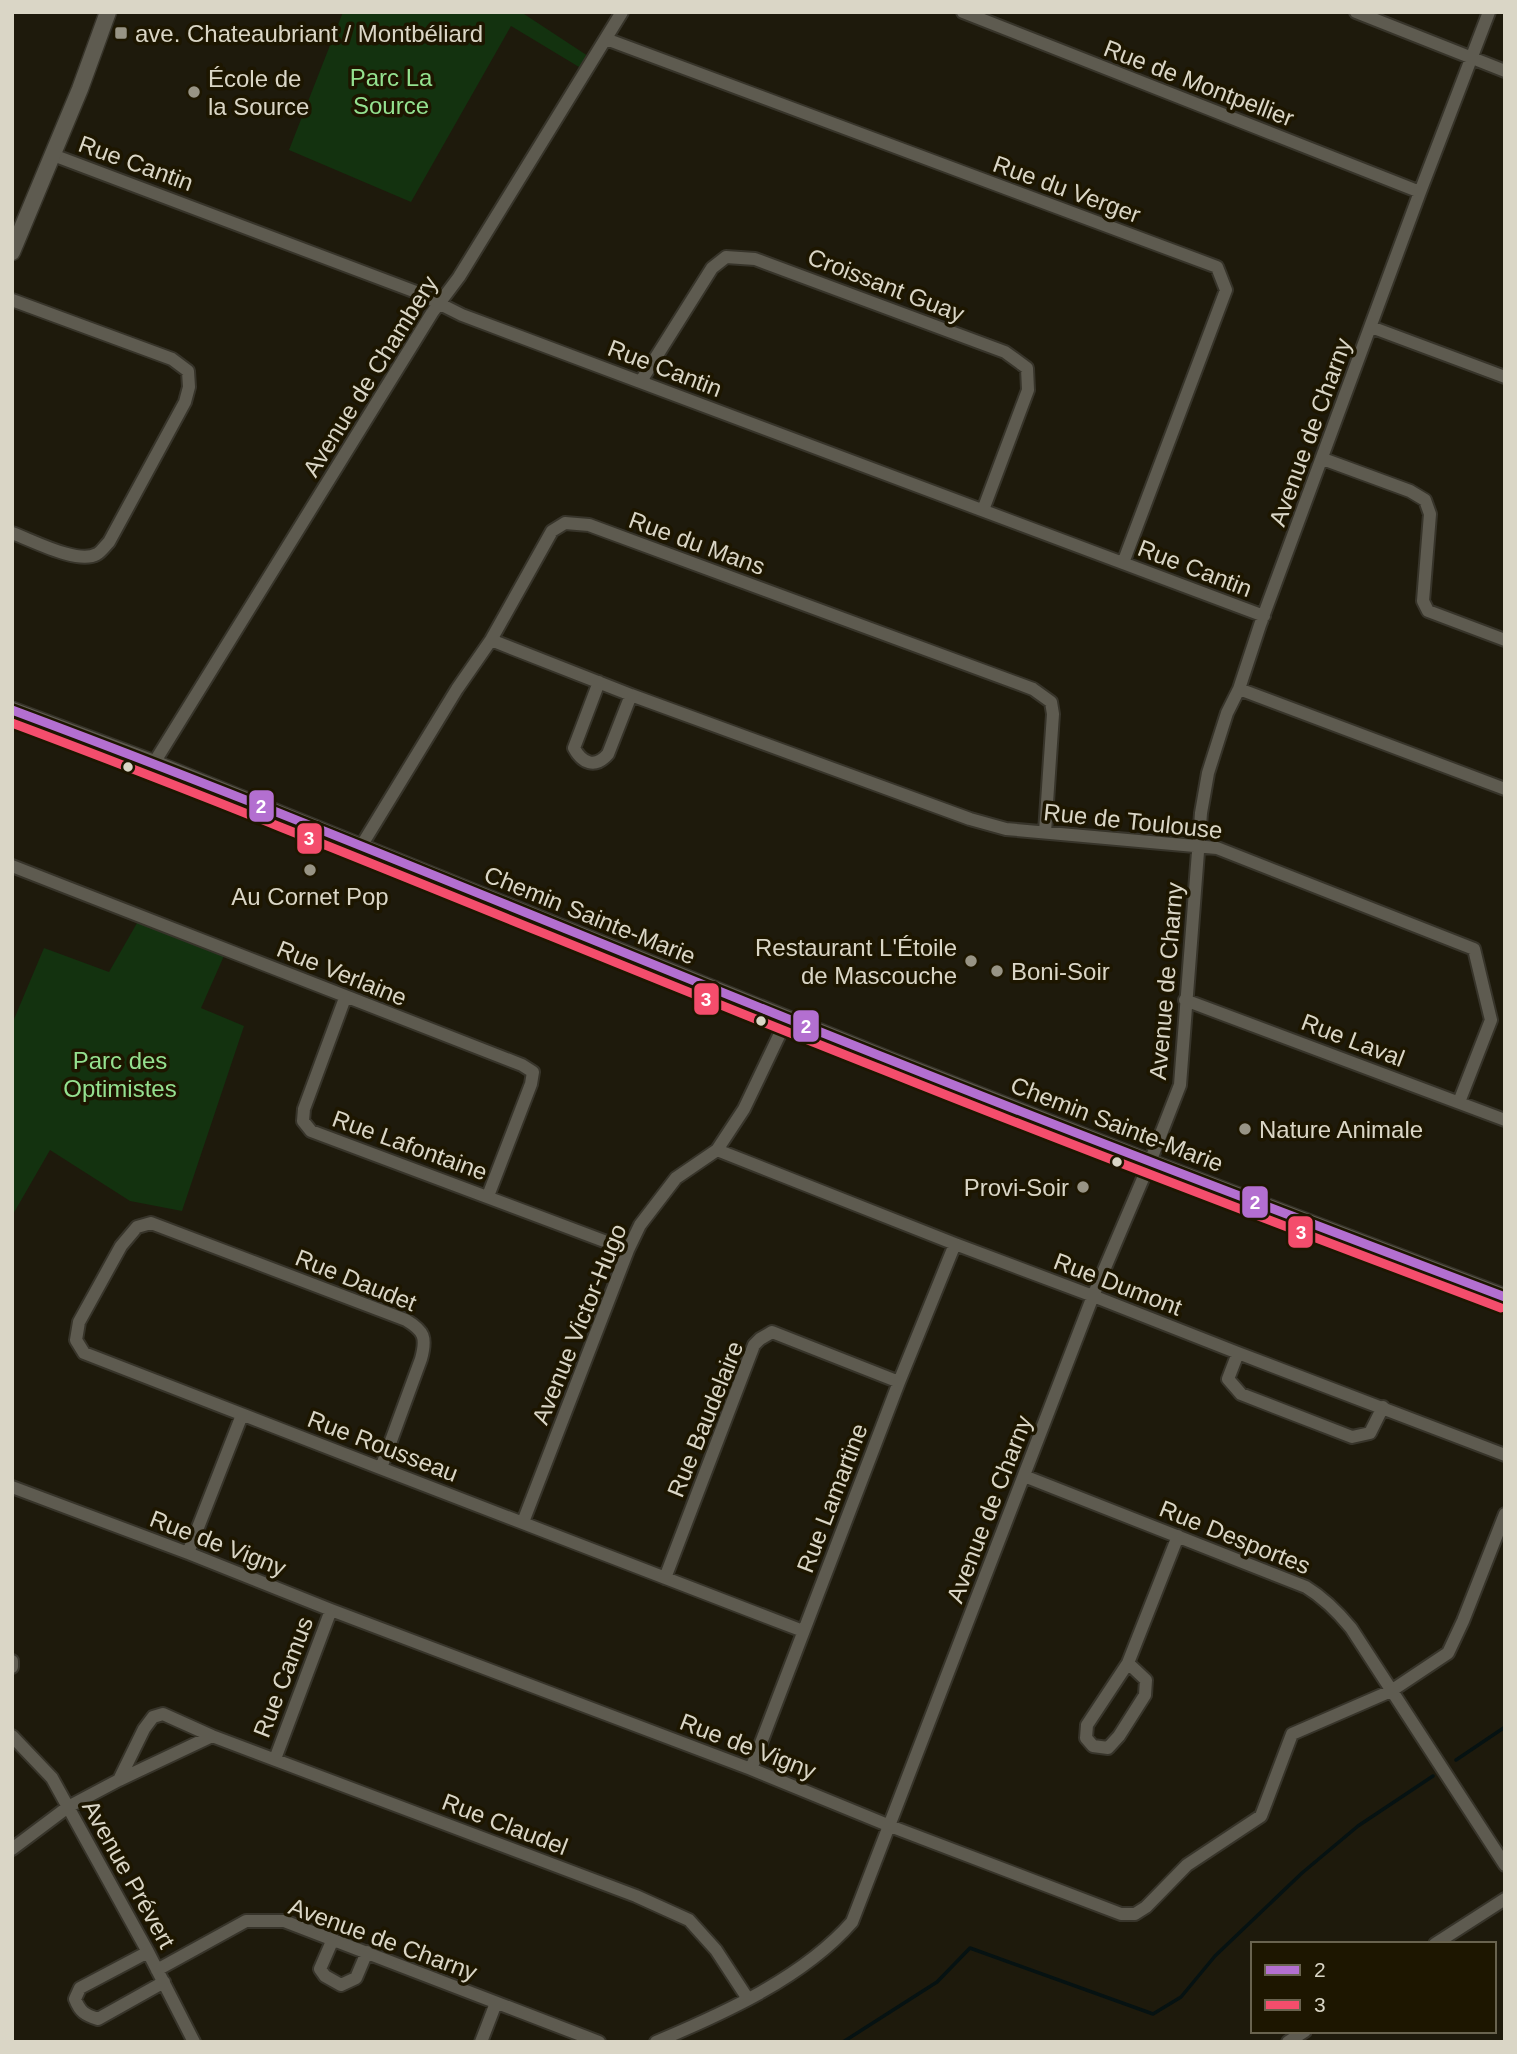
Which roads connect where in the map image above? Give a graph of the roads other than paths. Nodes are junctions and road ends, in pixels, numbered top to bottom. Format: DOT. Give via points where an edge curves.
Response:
graph roads {
  1 [pos="108,12"];
  2 [pos="622,12"];
  3 [pos="963,12"];
  4 [pos="1356,12"];
  5 [pos="1489,12"];
  6 [pos="606,39"];
  7 [pos="1471,58"];
  8 [pos="1505,71"];
  9 [pos="53,155"];
  10 [pos="1420,192"];
  11 [pos="12,252"];
  12 [pos="12,300"];
  13 [pos="438,304"];
  14 [pos="1371,327"];
  15 [pos="1505,377"];
  16 [pos="640,381"];
  17 [pos="1323,459"];
  18 [pos="983,510"];
  19 [pos="12,533"];
  20 [pos="1123,563"];
  21 [pos="1264,616"];
  22 [pos="491,640"];
  23 [pos="1505,640"];
  24 [pos="599,682"];
  25 [pos="1239,689"];
  26 [pos="631,695"];
  27 [pos="12,710"];
  28 [pos="154,763"];
  29 [pos="1505,789"];
  30 [pos="1045,832"];
  31 [pos="1199,845"];
  32 [pos="360,848"];
  33 [pos="12,866"];
  34 [pos="345,998"];
  35 [pos="1185,1000"];
  36 [pos="787,1019"];
  37 [pos="1459,1102"];
  38 [pos="1505,1120"];
  39 [pos="717,1150"];
  40 [pos="1150,1162"];
  41 [pos="488,1196"];
  42 [pos="137,1227"];
  43 [pos="955,1244"];
  44 [pos="628,1250"];
  45 [pos="1093,1296"];
  46 [pos="1505,1297"];
  47 [pos="1238,1353"];
  48 [pos="899,1382"];
  49 [pos="1383,1408"];
  50 [pos="242,1415"];
  51 [pos="1505,1455"];
  52 [pos="381,1468"];
  53 [pos="1024,1476"];
  54 [pos="12,1487"];
  55 [pos="1505,1514"];
  56 [pos="523,1522"];
  57 [pos="1178,1536"];
  58 [pos="188,1553"];
  59 [pos="665,1578"];
  60 [pos="331,1610"];
  61 [pos="803,1631"];
  62 [pos="12,1661"];
  63 [pos="1128,1663"];
  64 [pos="12,1667"];
  65 [pos="1391,1691"];
  66 [pos="12,1736"];
  67 [pos="212,1736"];
  68 [pos="275,1759"];
  69 [pos="751,1769"];
  70 [pos="119,1780"];
  71 [pos="68,1807"];
  72 [pos="890,1826"];
  73 [pos="12,1849"];
  74 [pos="1505,1865"];
  75 [pos="1505,1899"];
  76 [pos="333,1939"];
  77 [pos="1438,1942"];
  78 [pos="148,1952"];
  79 [pos="367,1952"];
  80 [pos="157,1970"];
  81 [pos="164,1982"];
  82 [pos="748,1999"];
  83 [pos="496,2003"];
  84 [pos="194,2042"];
  85 [pos="481,2042"];
  86 [pos="599,2042"];
  87 [pos="656,2042"];
  1 -- 9 [label="street"];
  2 -- 6 [label="street, Avenue de Chambery"];
  3 -- 10 [label="street, Rue de Montpellier"];
  4 -- 7 [label="street"];
  5 -- 7 [label="street, Avenue de Charny"];
  6 -- 13 [label="street, Avenue de Chambery"];
  6 -- 20 [label="street, Rue du Verger" via="1217,267 1226,290"];
  7 -- 8 [label="street"];
  7 -- 10 [label="street, Avenue de Charny"];
  9 -- 11 [label="street"];
  9 -- 13 [label="street, Rue Cantin"];
  10 -- 14 [label="street, Avenue de Charny"];
  12 -- 19 [label="street" via="172,359 188,371 189,387 185,402 98,554 74,556"];
  13 -- 16 [label="street, Rue Cantin"];
  13 -- 28 [label="street, Avenue de Chambery"];
  14 -- 15 [label="street"];
  14 -- 17 [label="street, Avenue de Charny"];
  16 -- 18 [label="street, Rue Cantin"];
  16 -- 18 [label="street, Croissant Guay" via="712,268 726,257 755,259 1005,352 1027,368 1028,390"];
  17 -- 21 [label="street, Avenue de Charny"];
  17 -- 23 [label="street" via="1426,500 1430,514 1423,601 1428,611"];
  18 -- 20 [label="street, Rue Cantin"];
  20 -- 21 [label="street, Rue Cantin"];
  21 -- 25 [label="street, Avenue de Charny"];
  22 -- 24 [label="street, Rue de Toulouse"];
  22 -- 30 [label="street, Rue du Mans" via="552,531 565,523 589,525 1033,689 1051,702 1053,715"];
  22 -- 32 [label="street, Rue du Mans"];
  24 -- 26 [label="street, Rue de Toulouse"];
  24 -- 26 [label="street" via="574,748 584,762 602,761 608,754"];
  25 -- 29 [label="street"];
  25 -- 31 [label="street, Avenue de Charny" via="1208,773"];
  26 -- 30 [label="street, Rue de Toulouse" via="970,820 1006,830"];
  27 -- 28 [label="street, Chemin Sainte-Marie"];
  28 -- 32 [label="street, Chemin Sainte-Marie"];
  30 -- 31 [label="street, Rue de Toulouse"];
  31 -- 35 [label="street, Avenue de Charny"];
  31 -- 37 [label="street, Rue de Toulouse" via="1217,848 1474,949 1491,1020"];
  32 -- 36 [label="street, Chemin Sainte-Marie"];
  33 -- 34 [label="street, Rue Verlaine"];
  34 -- 41 [label="street, Rue Lafontaine" via="303,1121 311,1131"];
  34 -- 41 [label="street, Rue Verlaine" via="533,1072"];
  35 -- 37 [label="street, Rue Laval"];
  35 -- 40 [label="street, Avenue de Charny" via="1180,1085"];
  36 -- 39 [label="street, Avenue Victor-Hugo" via="744,1109"];
  36 -- 40 [label="street, Chemin Sainte-Marie"];
  37 -- 38 [label="street, Rue Laval"];
  39 -- 43 [label="street, Rue Dumont"];
  39 -- 44 [label="street, Avenue Victor-Hugo" via="676,1178 640,1225"];
  40 -- 45 [label="street, Avenue de Charny"];
  40 -- 46 [label="street, Chemin Sainte-Marie"];
  41 -- 44 [label="street, Rue Lafontaine"];
  42 -- 50 [label="street, Rue Rousseau" via="79,1322 76,1340 84,1353"];
  42 -- 52 [label="street, Rue Daudet" via="151,1223 419,1328 426,1343"];
  43 -- 45 [label="street, Rue Dumont"];
  43 -- 48 [label="street, Rue Lamartine"];
  44 -- 56 [label="street, Avenue Victor-Hugo"];
  45 -- 47 [label="street, Rue Dumont"];
  45 -- 53 [label="street, Avenue de Charny"];
  47 -- 49 [label="street, Rue Dumont"];
  47 -- 49 [label="street" via="1228,1379 1241,1394 1352,1437 1370,1433"];
  48 -- 59 [label="street, Rue Baudelaire" via="772,1332 760,1339"];
  48 -- 61 [label="street, Rue Lamartine"];
  49 -- 51 [label="street, Rue Dumont"];
  50 -- 52 [label="street, Rue Rousseau"];
  50 -- 58 [label="street"];
  52 -- 56 [label="street, Rue Rousseau"];
  53 -- 57 [label="street, Rue Desportes"];
  53 -- 72 [label="street, Avenue de Charny"];
  54 -- 58 [label="street, Rue de Vigny"];
  55 -- 65 [label="street" via="1448,1653"];
  56 -- 59 [label="street, Rue Rousseau"];
  57 -- 63 [label="street"];
  57 -- 65 [label="street, Rue Desportes" via="1320,1596 1351,1628"];
  58 -- 60 [label="street, Rue de Vigny"];
  59 -- 61 [label="street, Rue Rousseau"];
  60 -- 68 [label="street, Rue Camus"];
  60 -- 69 [label="street, Rue de Vigny"];
  61 -- 69 [label="street, Rue Lamartine"];
  62 -- 64 [label="street"];
  63 -- 63 [label="street" via="1087,1726 1086,1738 1093,1746 1108,1748 1145,1695 1146,1680"];
  65 -- 72 [label="street, Rue de Vigny" via="1292,1734 1261,1816 1187,1865 1135,1914 1121,1914"];
  65 -- 74 [label="street, Rue Desportes"];
  66 -- 71 [label="street, Avenue Prévert" via="52,1778"];
  67 -- 68 [label="street, Rue Claudel"];
  67 -- 70 [label="street"];
  67 -- 70 [label="street, Rue Claudel" via="163,1714 153,1717"];
  68 -- 82 [label="street, Rue Claudel" via="689,1920 716,1950"];
  69 -- 72 [label="street, Rue de Vigny"];
  70 -- 71 [label="street"];
  71 -- 73 [label="street"];
  71 -- 78 [label="street, Avenue Prévert"];
  72 -- 82 [label="street, Avenue de Charny" via="852,1922 796,1970"];
  75 -- 77 [label="street"];
  76 -- 79 [label="street, Avenue de Charny"];
  76 -- 79 [label="street" via="320,1969 341,1985 356,1978"];
  76 -- 80 [label="street, Avenue de Charny" via="284,1921 246,1922"];
  78 -- 80 [label="street, Avenue Prévert"];
  78 -- 81 [label="street" via="80,1987 75,1999 78,2007 83,2014 99,2019"];
  79 -- 83 [label="street, Avenue de Charny"];
  80 -- 81 [label="street, Avenue Prévert"];
  81 -- 84 [label="street, Avenue Prévert"];
  82 -- 87 [label="street, Avenue de Charny"];
  83 -- 85 [label="street"];
  83 -- 86 [label="street, Avenue de Charny"];
}
